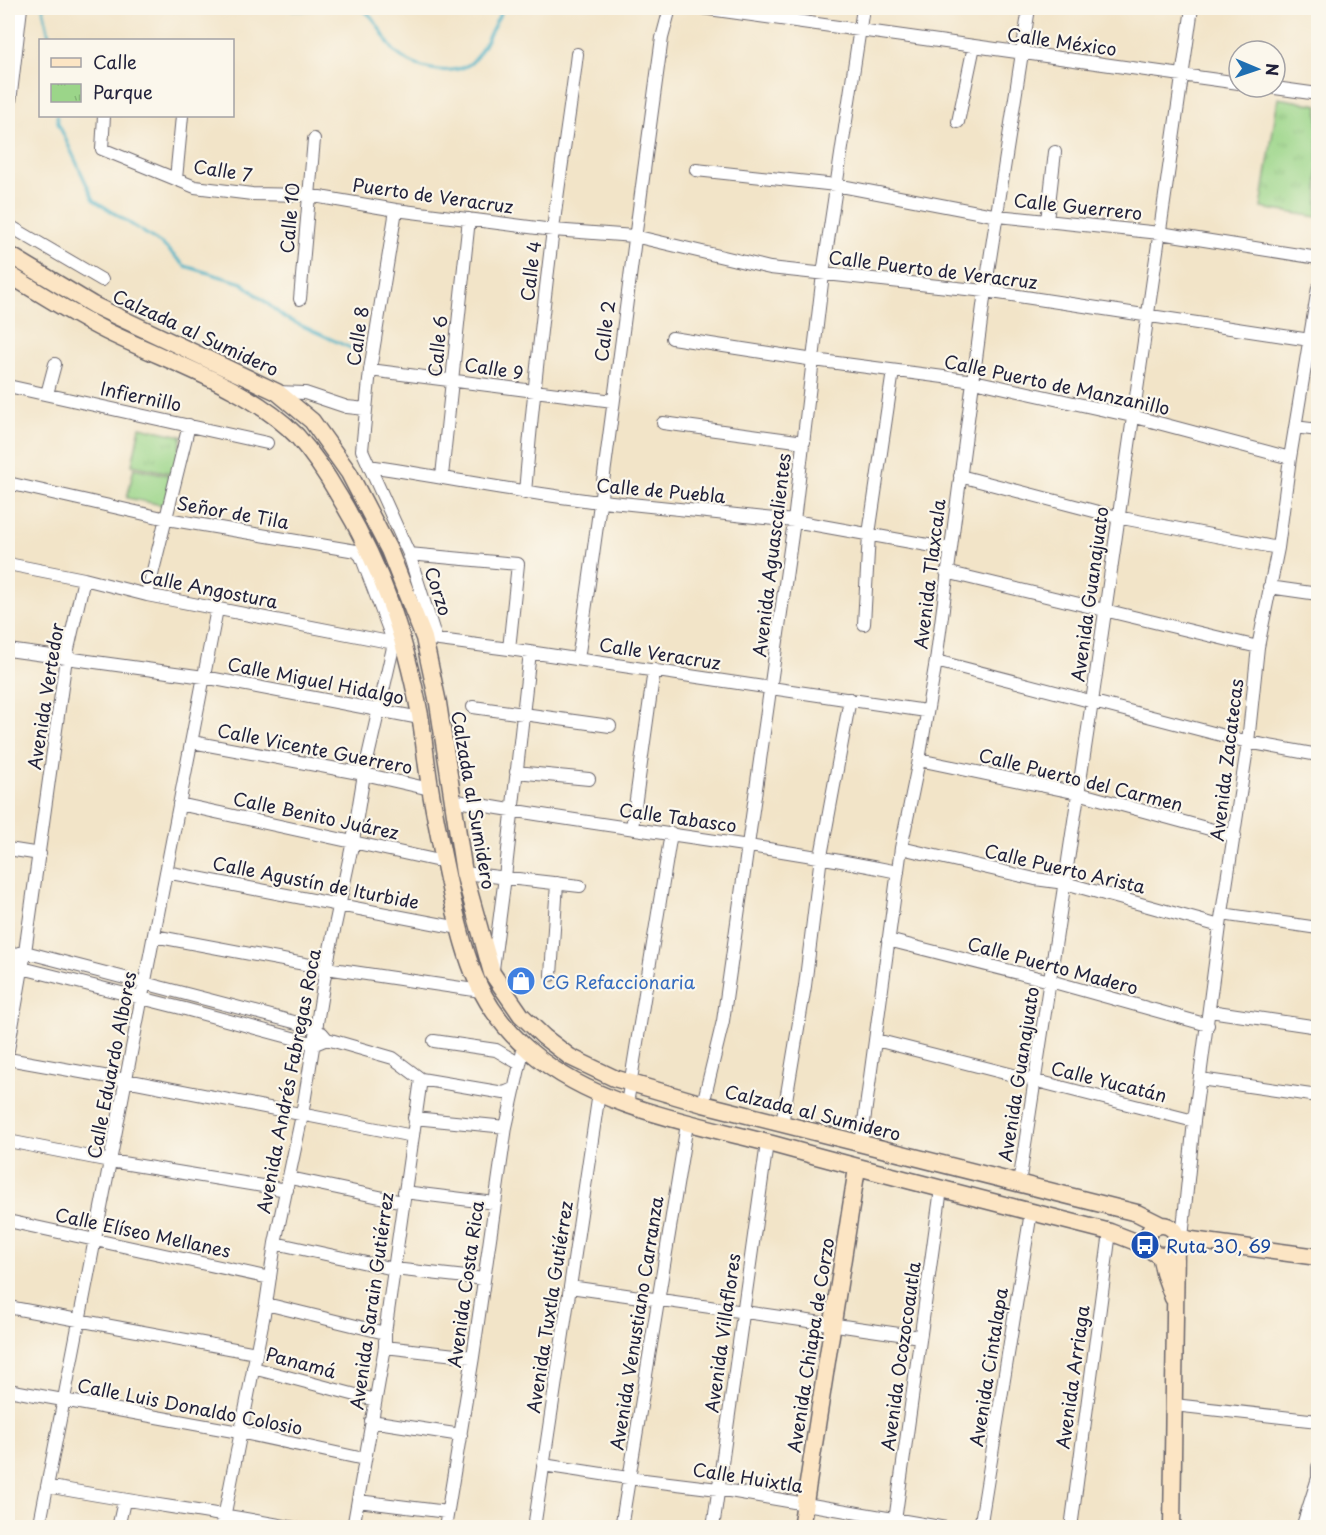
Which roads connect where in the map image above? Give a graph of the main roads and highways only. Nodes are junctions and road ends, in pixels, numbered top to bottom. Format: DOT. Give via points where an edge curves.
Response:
graph roads {
  1 [pos="8,254"];
  2 [pos="8,274"];
  3 [pos="857,1168"];
  4 [pos="1161,1226"];
  5 [pos="1178,1240"];
  6 [pos="1155,1251"];
  7 [pos="1318,1257"];
  8 [pos="1174,1302"];
  9 [pos="801,1527"];
  10 [pos="1172,1527"];
  1 -- 4 [label="main road, Calzada al Sumidero" via="93,305 277,392 312,421 349,474 430,639 464,873 492,973 521,1015 544,1038 584,1065 630,1083 1137,1213"];
  2 -- 3 [label="main road, Calzada al Sumidero" via="104,330 207,377 260,407 296,435 325,472 362,534 388,594 420,718 430,789 459,928 481,991 505,1027 555,1071 599,1093 687,1124"];
  3 -- 6 [label="main road, Calzada al Sumidero" via="1110,1232"];
  3 -- 9 [label="main road, Avenida Chiapa de Corzo"];
  4 -- 5 [label="main road" via="1170,1227"];
  4 -- 6 [label="main road" via="1149,1233 1148,1242"];
  5 -- 6 [label="main road" via="1170,1253"];
  5 -- 7 [label="main road"];
  5 -- 8 [label="main road"];
  6 -- 8 [label="main road"];
  8 -- 10 [label="main road"];
}
